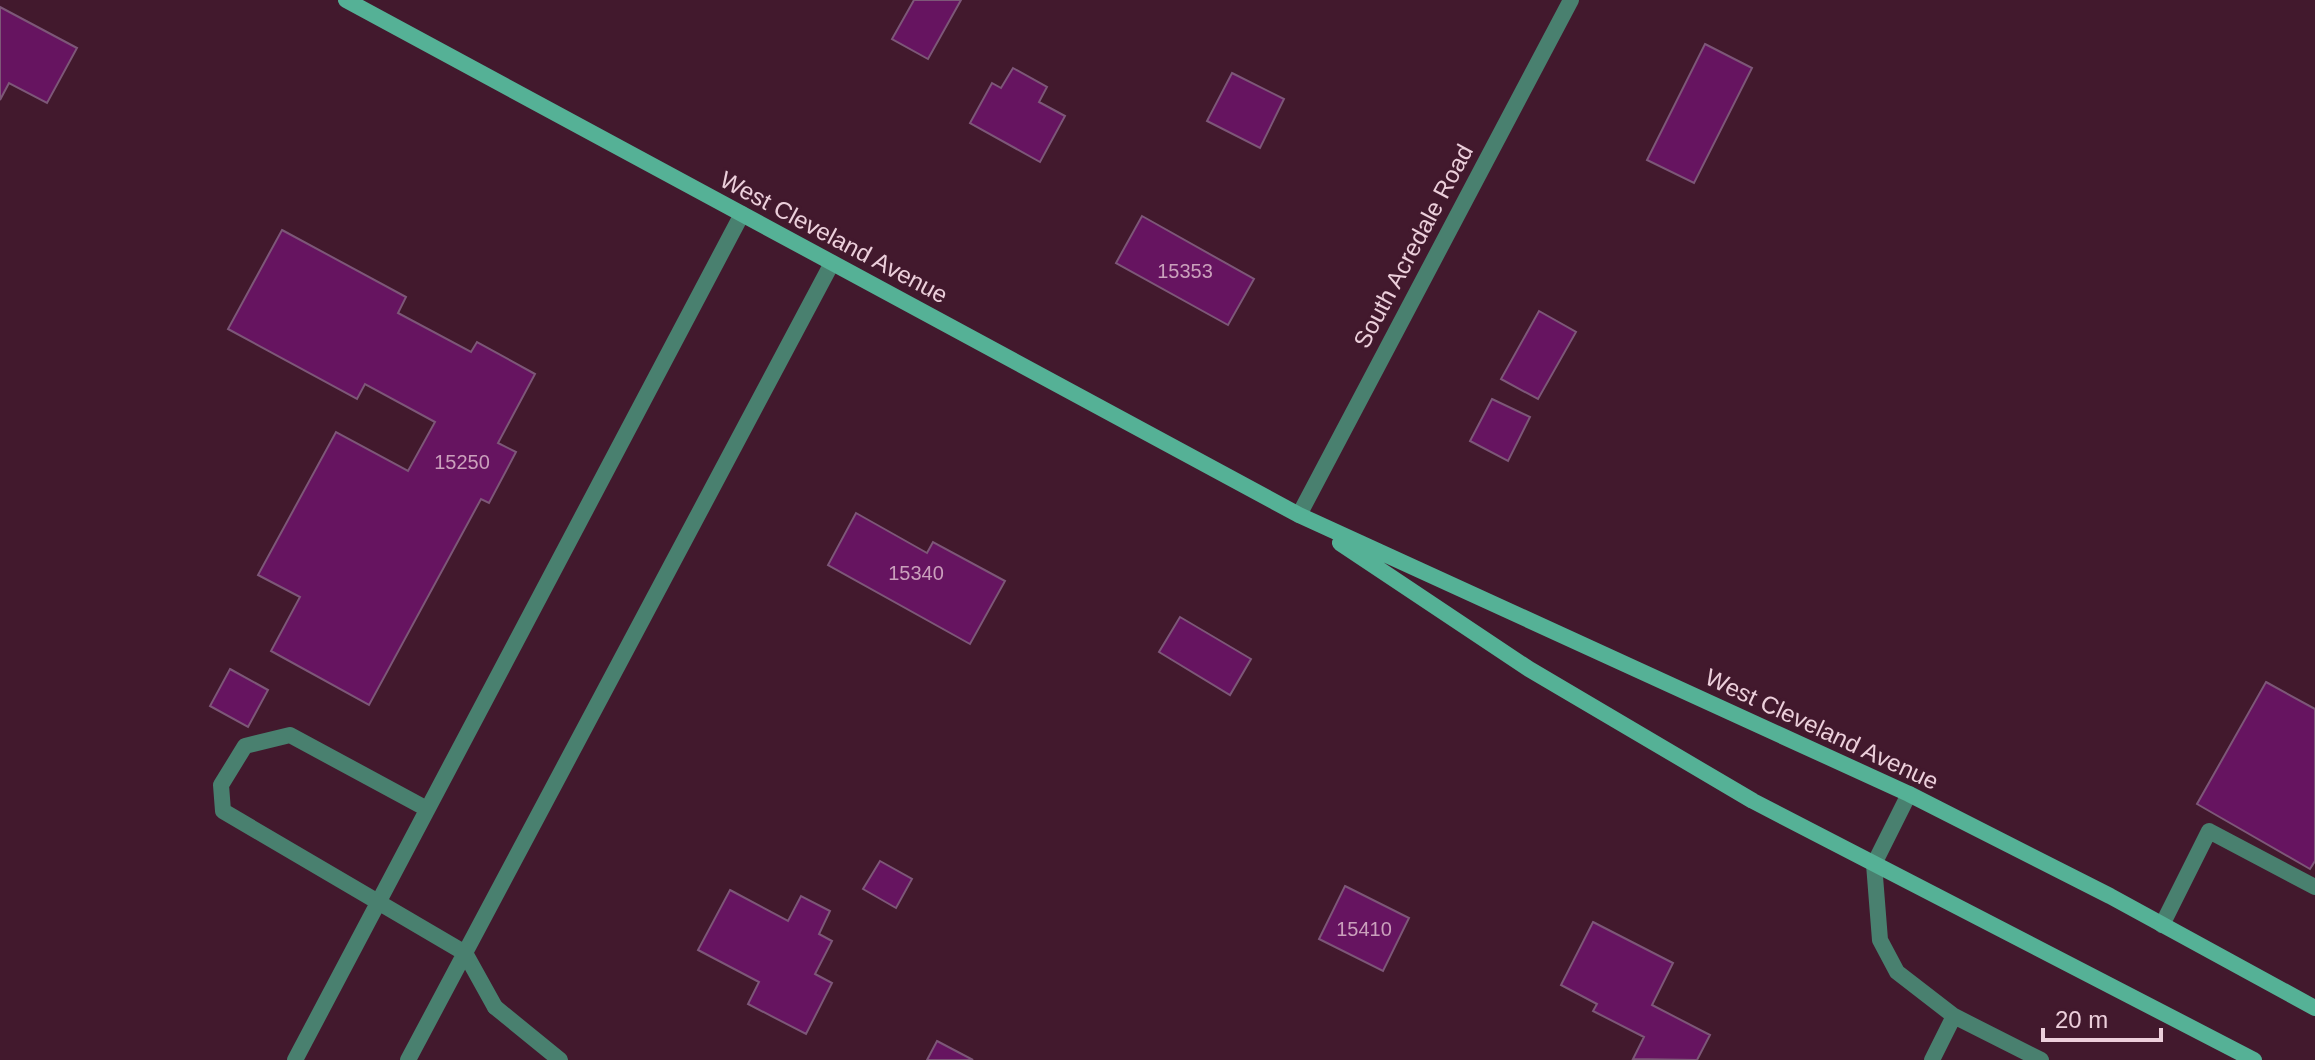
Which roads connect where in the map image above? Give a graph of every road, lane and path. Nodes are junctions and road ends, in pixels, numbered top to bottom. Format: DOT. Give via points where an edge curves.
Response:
graph roads {
  1 [pos="346,0"];
  2 [pos="1571,0"];
  3 [pos="742,214"];
  4 [pos="832,263"];
  5 [pos="1299,515"];
  6 [pos="1909,794"];
  7 [pos="427,809"];
  8 [pos="1874,864"];
  9 [pos="2315,887"];
  10 [pos="379,901"];
  11 [pos="2162,925"];
  12 [pos="465,953"];
  13 [pos="2315,1008"];
  14 [pos="1954,1016"];
  15 [pos="295,1060"];
  16 [pos="408,1060"];
  17 [pos="560,1060"];
  18 [pos="1932,1060"];
  19 [pos="2041,1060"];
  20 [pos="2254,1060"];
  1 -- 3 [label="main road, West Cleveland Avenue"];
  2 -- 5 [label="street, South Acredale Road"];
  3 -- 4 [label="main road, West Cleveland Avenue"];
  3 -- 7 [label="street"];
  4 -- 5 [label="main road, West Cleveland Avenue"];
  4 -- 12 [label="street"];
  5 -- 6 [label="main road, West Cleveland Avenue"];
  5 -- 8 [label="main road, West Cleveland Avenue" via="1529,669 1753,801"];
  6 -- 8 [label="street"];
  6 -- 11 [label="main road, West Cleveland Avenue"];
  7 -- 10 [label="street"];
  7 -- 10 [label="street" via="290,735 245,746 221,785 223,811"];
  8 -- 14 [label="street" via="1880,940 1897,972"];
  8 -- 20 [label="main road, West Cleveland Avenue"];
  9 -- 11 [label="street" via="2209,831"];
  10 -- 12 [label="street"];
  10 -- 15 [label="street"];
  11 -- 13 [label="main road, West Cleveland Avenue"];
  12 -- 16 [label="street"];
  12 -- 17 [label="street" via="495,1007"];
  14 -- 18 [label="street"];
  14 -- 19 [label="street"];
}
